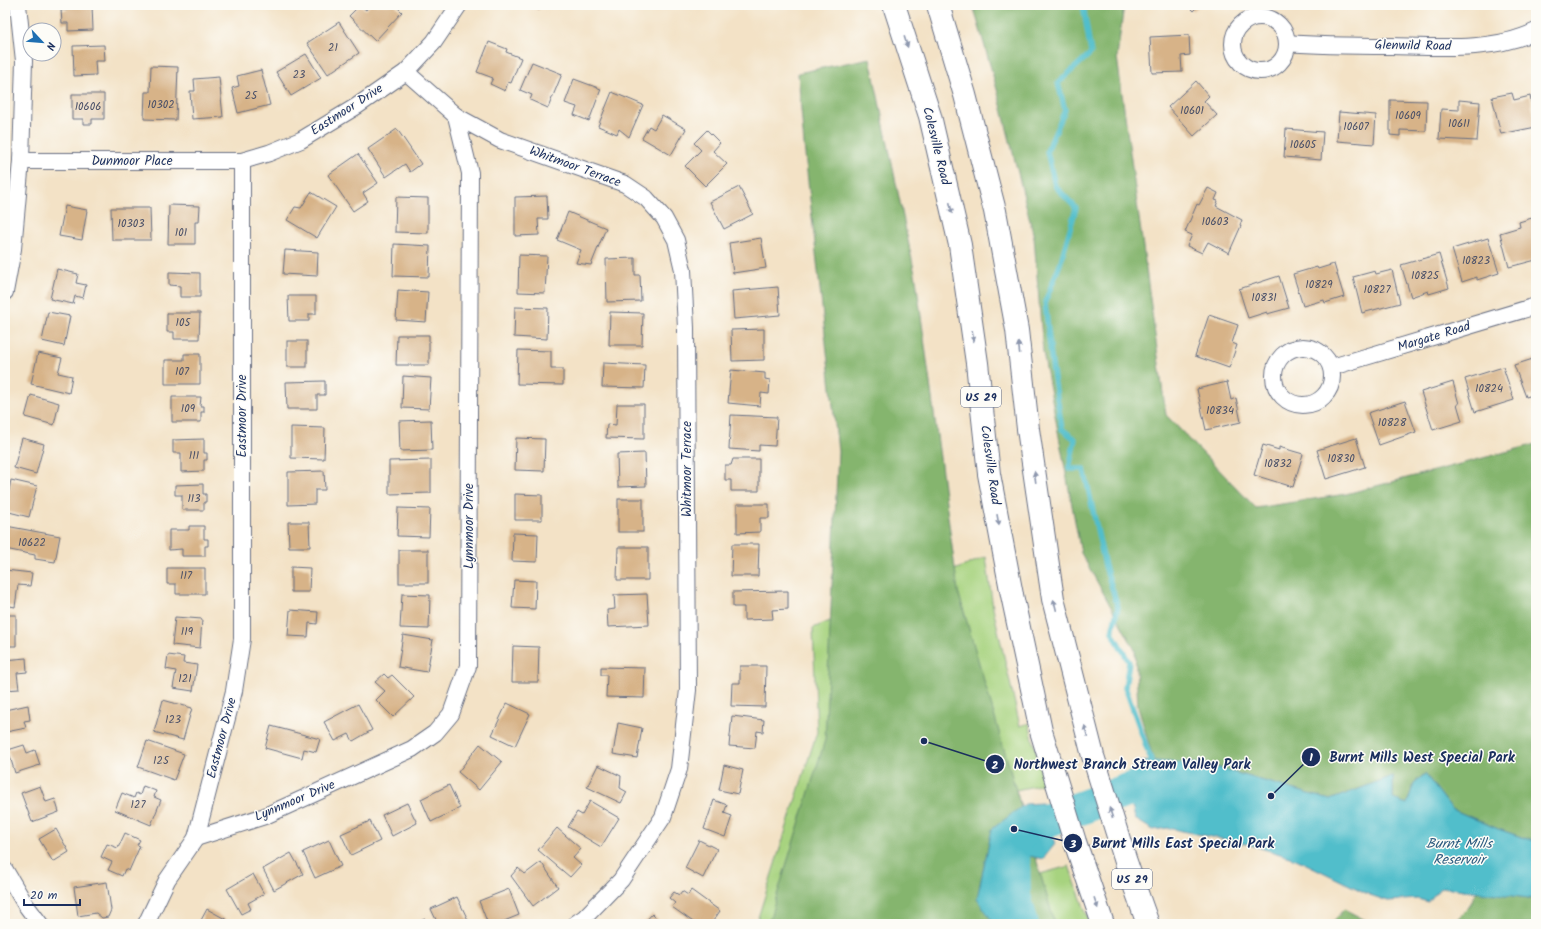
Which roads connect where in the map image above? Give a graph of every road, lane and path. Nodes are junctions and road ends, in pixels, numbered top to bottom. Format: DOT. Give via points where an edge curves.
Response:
graph roads {
  1 [pos="18,5"];
  2 [pos="459,5"];
  3 [pos="894,5"];
  4 [pos="938,5"];
  5 [pos="1536,31"];
  6 [pos="1287,43"];
  7 [pos="406,72"];
  8 [pos="456,116"];
  9 [pos="242,161"];
  10 [pos="21,162"];
  11 [pos="5,292"];
  12 [pos="1536,306"];
  13 [pos="1332,367"];
  14 [pos="196,838"];
  15 [pos="5,870"];
  16 [pos="40,924"];
  17 [pos="146,924"];
  18 [pos="575,924"];
  19 [pos="1103,924"];
  20 [pos="1148,924"];
  1 -- 10 [label="street" via="24,61"];
  2 -- 7 [label="street, Eastmoor Drive" via="434,42"];
  3 -- 19 [label="highway, Colesville Road / US 29, one-way" via="930,116 960,245 977,363 989,474 1040,731"];
  20 -- 4 [label="highway, US 29, one-way" via="1093,756 1053,599 1028,429 1017,330 995,211 966,95"];
  5 -- 6 [label="street, Glenwild Road" via="1502,43 1456,47"];
  7 -- 8 [label="street"];
  7 -- 9 [label="street, Eastmoor Drive" via="301,140"];
  8 -- 14 [label="street, Lynnmoor Drive" via="470,173 468,666 451,714 435,733 412,749 265,816"];
  8 -- 18 [label="street, Whitmoor Terrace" via="500,140 625,184 646,198 664,218 676,240 683,270 686,328 688,690 679,769 662,817 621,880"];
  9 -- 10 [label="street, Dunmoor Place"];
  9 -- 14 [label="street, Eastmoor Drive" via="242,639 234,691"];
  10 -- 11 [label="street" via="13,249"];
  12 -- 13 [label="street, Margate Road"];
  14 -- 17 [label="street, Eastmoor Drive" via="167,880"];
  15 -- 16 [label="street"];
}
